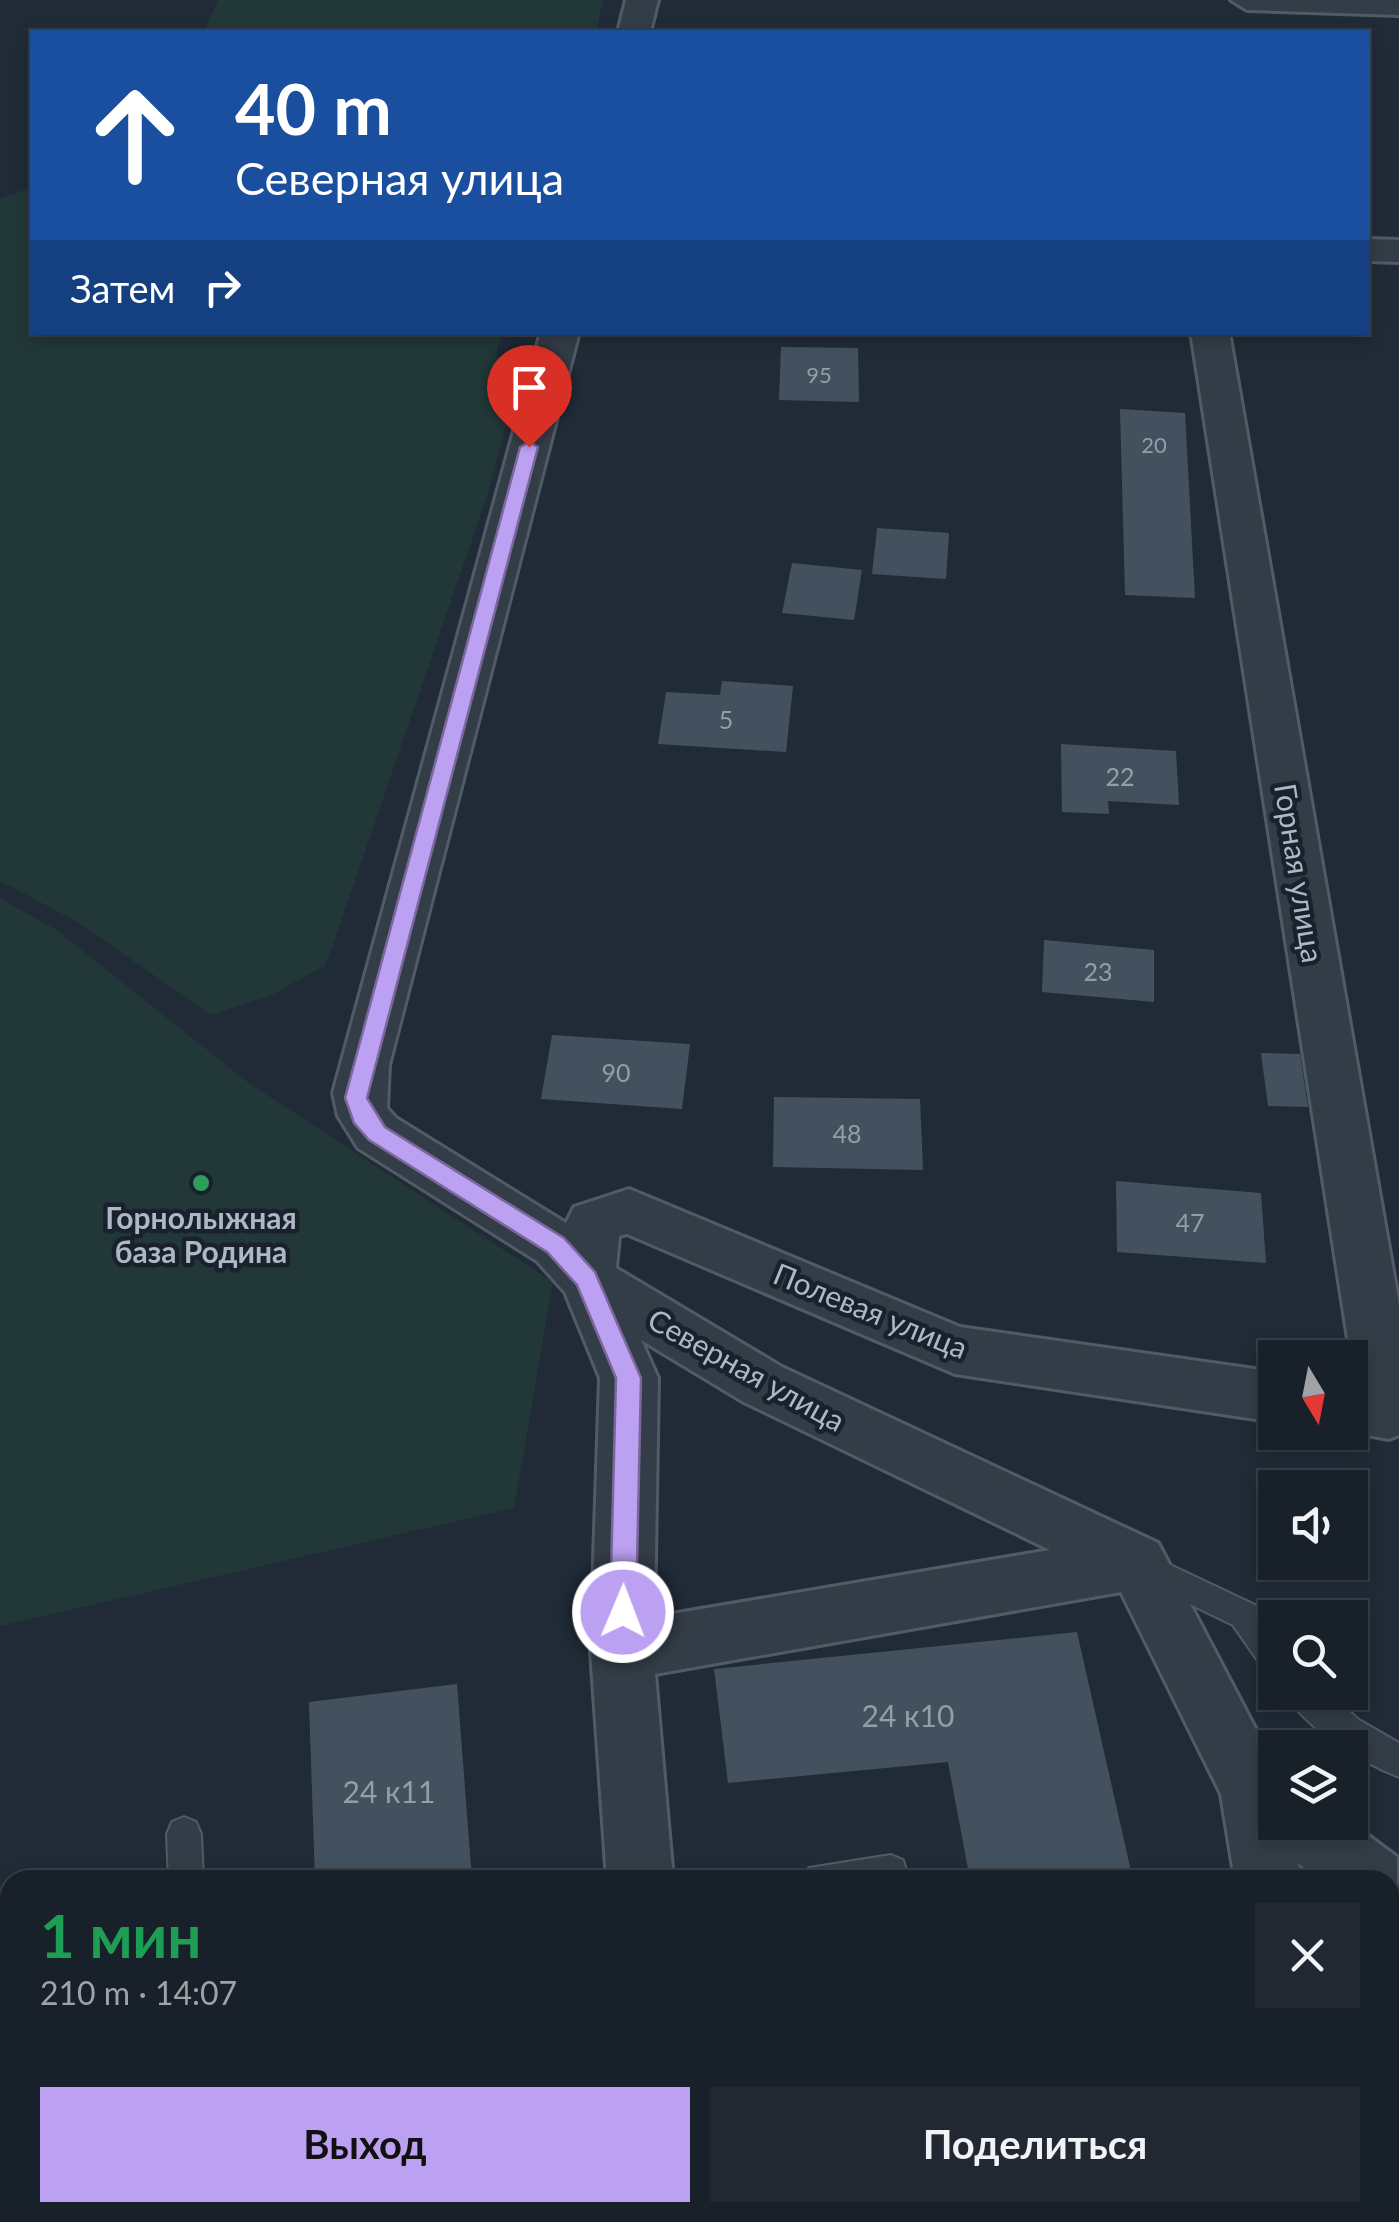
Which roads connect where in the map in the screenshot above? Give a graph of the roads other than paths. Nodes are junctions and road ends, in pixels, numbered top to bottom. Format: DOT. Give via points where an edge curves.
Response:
graph roads {
  1 [pos="642,0"];
  2 [pos="1248,0"];
  3 [pos="1399,5"];
  4 [pos="634,30"];
  5 [pos="1370,250"];
  6 [pos="1399,251"];
  7 [pos="559,335"];
  8 [pos="1210,335"];
  9 [pos="586,1279"];
  10 [pos="1258,1395"];
  11 [pos="1370,1411"];
  12 [pos="1137,1562"];
  13 [pos="1258,1634"];
  14 [pos="622,1651"];
  15 [pos="1323,1710"];
  16 [pos="1399,1761"];
  17 [pos="1258,1776"];
  18 [pos="184,1834"];
  19 [pos="1272,1840"];
  20 [pos="1320,1840"];
  21 [pos="186,1870"];
  22 [pos="639,1870"];
  23 [pos="1269,1870"];
  24 [pos="1361,1870"];
  1 -- 4 [label="street"];
  2 -- 3 [label="street"];
  5 -- 6 [label="street"];
  7 -- 9 [label="street, Северная улица" via="356,1098 377,1133 556,1245"];
  8 -- 11 [label="street, Горная улица"];
  9 -- 10 [label="street, Полевая улица" via="593,1223 628,1211 955,1350"];
  9 -- 12 [label="street, Северная улица" via="762,1384"];
  9 -- 14 [label="street" via="628,1378"];
  12 -- 13 [label="lane" via="1244,1615"];
  12 -- 14 [label="street"];
  12 -- 17 [label="street"];
  14 -- 22 [label="street"];
  15 -- 16 [label="lane"];
  18 -- 21 [label="lane"];
  19 -- 23 [label="street"];
  20 -- 24 [label="street"];
}
